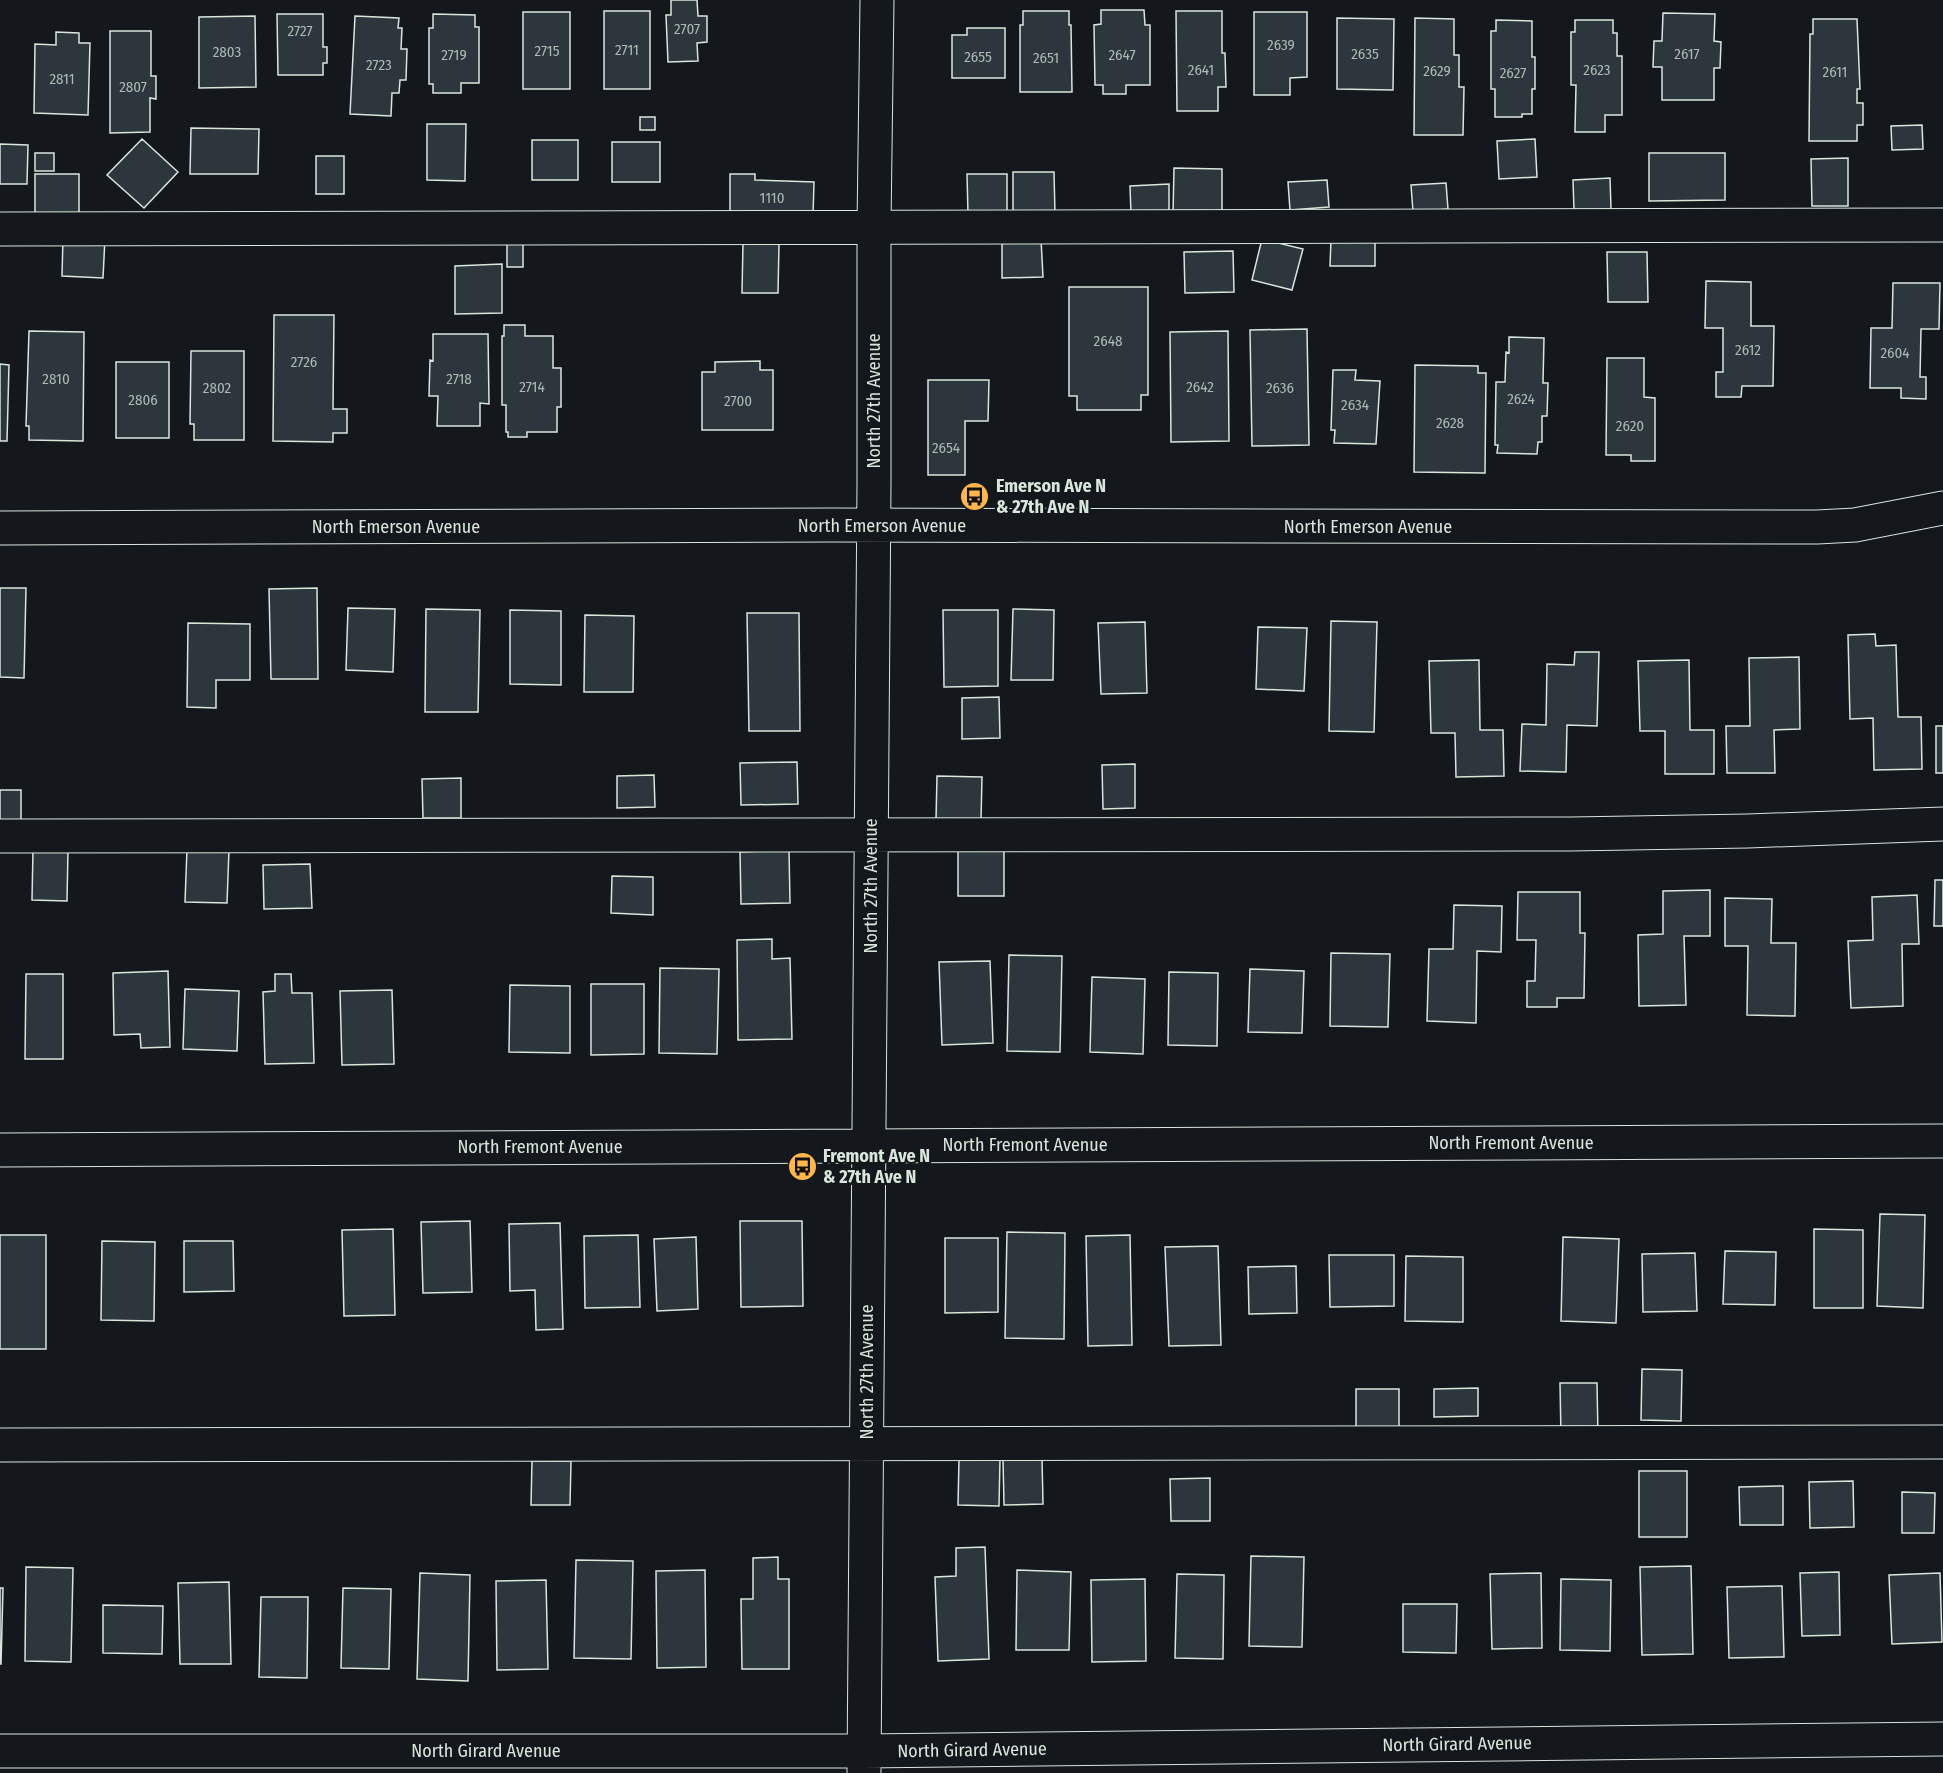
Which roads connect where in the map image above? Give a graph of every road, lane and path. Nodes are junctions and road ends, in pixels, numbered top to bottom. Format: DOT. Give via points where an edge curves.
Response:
graph roads {
  1 [pos="877,0"];
  2 [pos="1943,225"];
  3 [pos="874,226"];
  4 [pos="0,229"];
  5 [pos="1943,508"];
  6 [pos="873,526"];
  7 [pos="0,528"];
  8 [pos="1943,824"];
  9 [pos="871,834"];
  10 [pos="0,836"];
  11 [pos="1943,1141"];
  12 [pos="869,1145"];
  13 [pos="0,1150"];
  14 [pos="1943,1442"];
  15 [pos="867,1444"];
  16 [pos="0,1445"];
  17 [pos="1943,1739"];
  18 [pos="0,1751"];
  19 [pos="864,1762"];
  1 -- 3 [label="street, North 27th Avenue"];
  2 -- 3 [label="street"];
  3 -- 4 [label="street"];
  3 -- 6 [label="street, North 27th Avenue"];
  5 -- 6 [label="street, North Emerson Avenue" via="1855,525 1817,527"];
  6 -- 7 [label="street, North Emerson Avenue"];
  6 -- 9 [label="street, North 27th Avenue"];
  8 -- 9 [label="street" via="1572,834"];
  9 -- 10 [label="street"];
  9 -- 12 [label="street, North 27th Avenue"];
  11 -- 12 [label="street, North Fremont Avenue"];
  12 -- 13 [label="street, North Fremont Avenue"];
  12 -- 15 [label="street, North 27th Avenue"];
  14 -- 15 [label="street"];
  15 -- 16 [label="street"];
  15 -- 19 [label="street, North 27th Avenue"];
  17 -- 19 [label="street, North Girard Avenue"];
  18 -- 19 [label="street, North Girard Avenue"];
}
